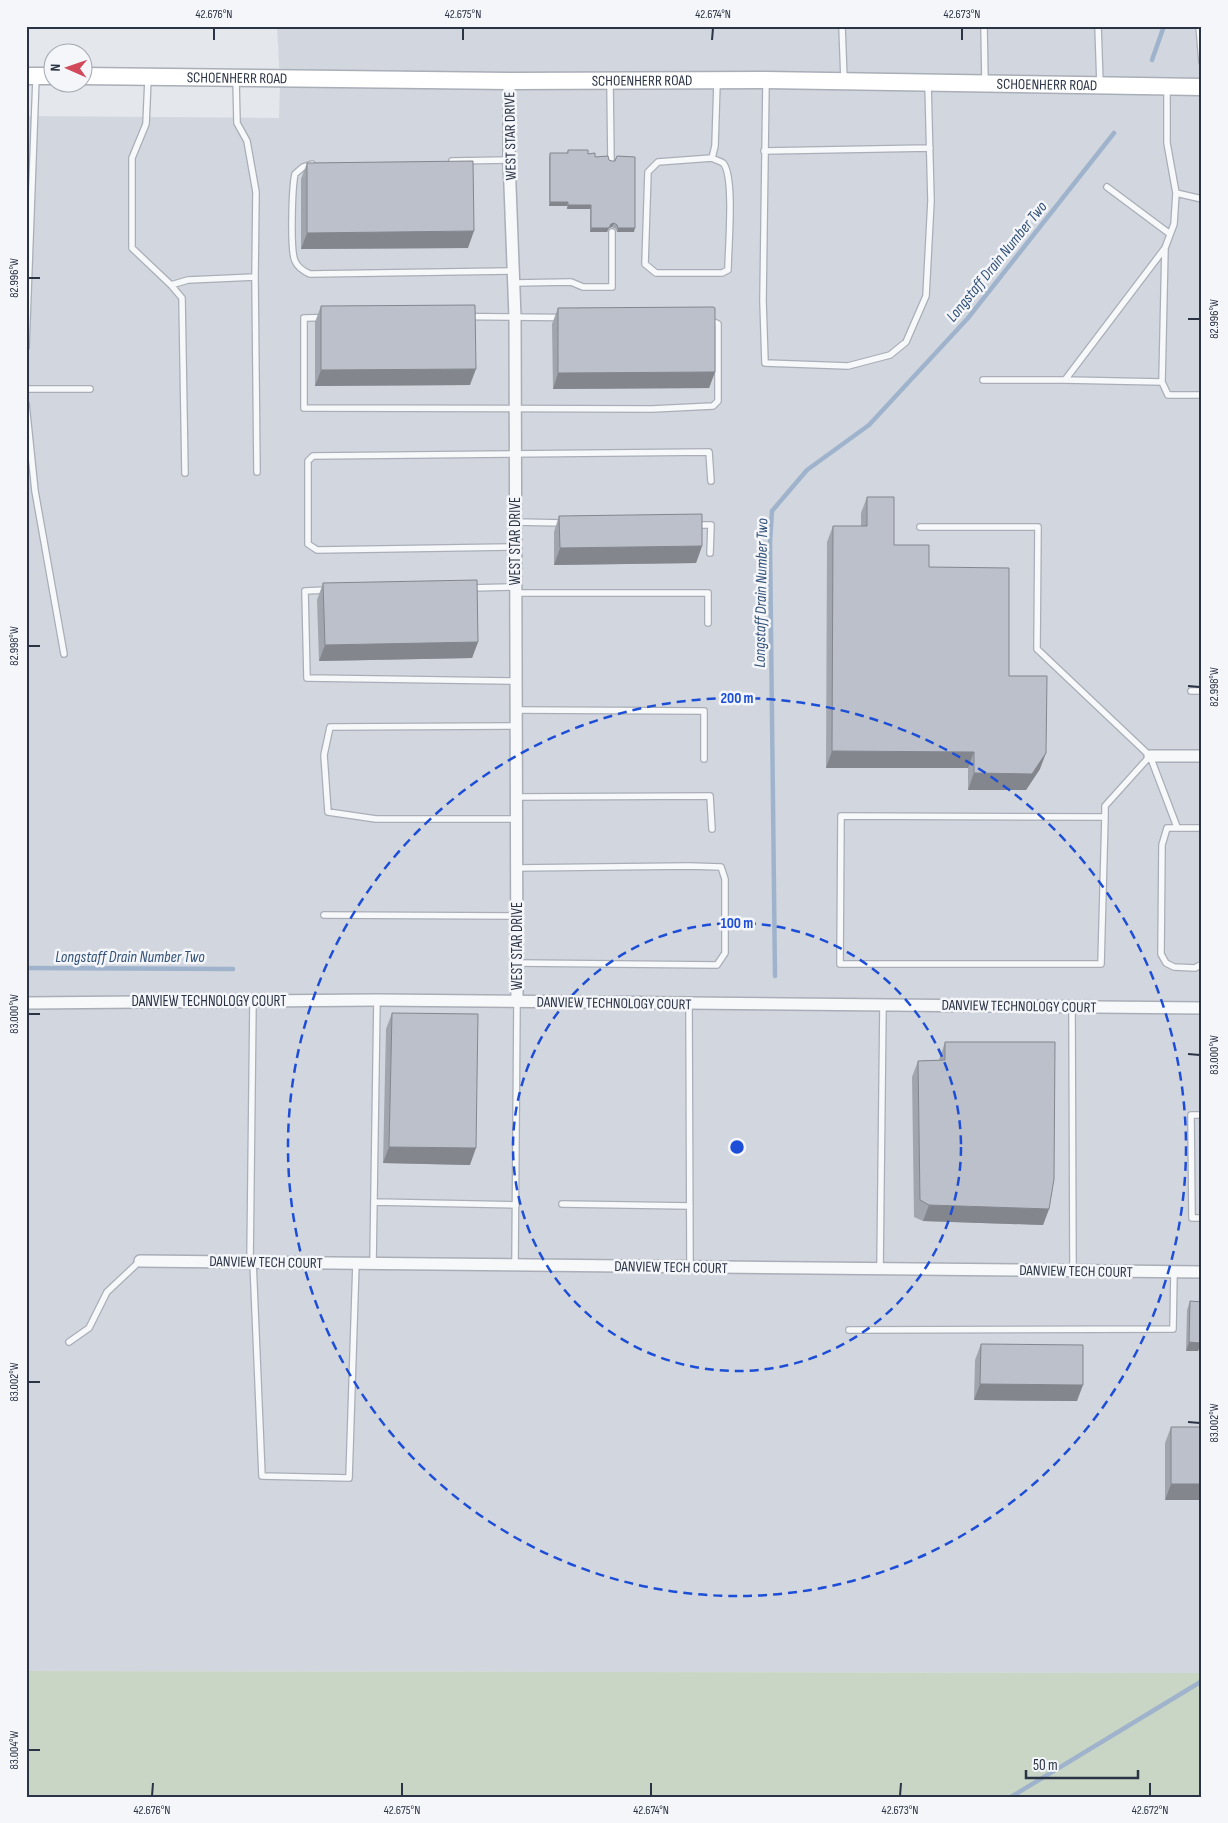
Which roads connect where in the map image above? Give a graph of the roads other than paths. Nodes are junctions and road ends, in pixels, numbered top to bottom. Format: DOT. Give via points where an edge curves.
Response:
graph roads {
  1 [pos="842,26"];
  2 [pos="984,26"];
  3 [pos="1098,26"];
  4 [pos="1199,26"];
  5 [pos="1202,62"];
  6 [pos="31,76"];
  7 [pos="92,76"];
  8 [pos="148,77"];
  9 [pos="236,77"];
  10 [pos="509,80"];
  11 [pos="766,80"];
  12 [pos="610,81"];
  13 [pos="717,81"];
  14 [pos="844,82"];
  15 [pos="928,84"];
  16 [pos="985,85"];
  17 [pos="1100,86"];
  18 [pos="1167,87"];
  19 [pos="1202,87"];
  20 [pos="930,148"];
  21 [pos="764,151"];
  22 [pos="712,158"];
  23 [pos="509,160"];
  24 [pos="441,161"];
  25 [pos="611,161"];
  26 [pos="323,163"];
  27 [pos="1107,187"];
  28 [pos="1176,193"];
  29 [pos="1202,199"];
  30 [pos="612,232"];
  31 [pos="1170,234"];
  32 [pos="1165,248"];
  33 [pos="255,277"];
  34 [pos="514,277"];
  35 [pos="171,285"];
  36 [pos="515,317"];
  37 [pos="26,347"];
  38 [pos="983,380"];
  39 [pos="1065,380"];
  40 [pos="1162,382"];
  41 [pos="26,389"];
  42 [pos="90,389"];
  43 [pos="1202,395"];
  44 [pos="26,404"];
  45 [pos="515,408"];
  46 [pos="515,455"];
  47 [pos="257,472"];
  48 [pos="185,473"];
  49 [pos="711,481"];
  50 [pos="516,522"];
  51 [pos="574,523"];
  52 [pos="691,525"];
  53 [pos="920,527"];
  54 [pos="515,546"];
  55 [pos="710,553"];
  56 [pos="468,588"];
  57 [pos="334,590"];
  58 [pos="516,590"];
  59 [pos="708,623"];
  60 [pos="64,654"];
  61 [pos="516,681"];
  62 [pos="1192,691"];
  63 [pos="1202,691"];
  64 [pos="516,710"];
  65 [pos="516,726"];
  66 [pos="1150,756"];
  67 [pos="1202,756"];
  68 [pos="704,759"];
  69 [pos="516,797"];
  70 [pos="1105,817"];
  71 [pos="516,819"];
  72 [pos="1177,827"];
  73 [pos="712,829"];
  74 [pos="1202,830"];
  75 [pos="516,868"];
  76 [pos="324,915"];
  77 [pos="516,916"];
  78 [pos="516,963"];
  79 [pos="1202,964"];
  80 [pos="377,1000"];
  81 [pos="253,1001"];
  82 [pos="517,1002"];
  83 [pos="26,1003"];
  84 [pos="689,1003"];
  85 [pos="883,1005"];
  86 [pos="1072,1007"];
  87 [pos="1202,1008"];
  88 [pos="1202,1115"];
  89 [pos="374,1202"];
  90 [pos="562,1204"];
  91 [pos="516,1205"];
  92 [pos="690,1206"];
  93 [pos="1202,1218"];
  94 [pos="140,1261"];
  95 [pos="252,1262"];
  96 [pos="356,1263"];
  97 [pos="373,1264"];
  98 [pos="516,1265"];
  99 [pos="690,1267"];
  100 [pos="880,1269"];
  101 [pos="1073,1271"];
  102 [pos="1174,1272"];
  103 [pos="1202,1272"];
  104 [pos="849,1330"];
  105 [pos="69,1342"];
  1 -- 14 [label="lane"];
  2 -- 16 [label="lane"];
  3 -- 17 [label="lane"];
  4 -- 5 [label="lane"];
  6 -- 37 [label="lane"];
  7 -- 8 [label="street, SCHOENHERR ROAD"];
  8 -- 9 [label="street, SCHOENHERR ROAD"];
  8 -- 35 [label="lane" via="146,124 132,158 132,248"];
  9 -- 10 [label="street, SCHOENHERR ROAD"];
  9 -- 33 [label="lane" via="237,123 247,142 256,192"];
  10 -- 12 [label="street, SCHOENHERR ROAD"];
  10 -- 23 [label="street, WEST STAR DRIVE"];
  11 -- 13 [label="street, SCHOENHERR ROAD"];
  11 -- 14 [label="street, SCHOENHERR ROAD"];
  11 -- 21 [label="lane"];
  12 -- 13 [label="street, SCHOENHERR ROAD"];
  12 -- 25 [label="lane"];
  13 -- 22 [label="lane"];
  14 -- 15 [label="street, SCHOENHERR ROAD"];
  15 -- 16 [label="street, SCHOENHERR ROAD"];
  15 -- 20 [label="lane"];
  16 -- 17 [label="street, SCHOENHERR ROAD"];
  17 -- 18 [label="street, SCHOENHERR ROAD"];
  18 -- 19 [label="street, SCHOENHERR ROAD"];
  18 -- 28 [label="lane" via="1167,143"];
  20 -- 21 [label="lane"];
  20 -- 21 [label="lane" via="926,296 906,342 890,355 848,366 765,363"];
  22 -- 22 [label="lane" via="658,162 648,172 645,264 656,274 722,273 728,270 730,184 722,163"];
  23 -- 24 [label="lane"];
  23 -- 34 [label="street, WEST STAR DRIVE"];
  26 -- 34 [label="lane" via="303,167 295,174 292,187 293,259 302,270 310,274"];
  27 -- 31 [label="lane"];
  28 -- 29 [label="lane"];
  28 -- 31 [label="lane" via="1174,224"];
  30 -- 34 [label="lane" via="612,287 583,287 571,282"];
  31 -- 32 [label="lane"];
  32 -- 39 [label="lane"];
  32 -- 40 [label="lane"];
  33 -- 35 [label="lane" via="188,280"];
  33 -- 47 [label="lane"];
  34 -- 36 [label="street, WEST STAR DRIVE"];
  35 -- 48 [label="lane" via="182,298"];
  36 -- 45 [label="street, WEST STAR DRIVE"];
  36 -- 45 [label="lane" via="708,318 718,324 718,402 712,406 652,409"];
  36 -- 45 [label="lane" via="304,318 304,408"];
  38 -- 39 [label="lane"];
  39 -- 40 [label="lane"];
  40 -- 43 [label="lane" via="1168,395"];
  41 -- 42 [label="lane"];
  44 -- 60 [label="lane" via="35,491"];
  45 -- 46 [label="street, WEST STAR DRIVE"];
  46 -- 49 [label="lane" via="709,452"];
  46 -- 50 [label="street, WEST STAR DRIVE"];
  46 -- 54 [label="lane" via="313,456 308,461 308,544 317,550"];
  50 -- 51 [label="lane"];
  50 -- 54 [label="street, WEST STAR DRIVE"];
  52 -- 55 [label="lane" via="711,525"];
  53 -- 66 [label="lane" via="1038,527 1037,649"];
  54 -- 58 [label="street, WEST STAR DRIVE"];
  56 -- 58 [label="lane"];
  57 -- 61 [label="lane" via="305,591 307,678"];
  58 -- 59 [label="lane" via="708,593"];
  58 -- 61 [label="street, WEST STAR DRIVE"];
  61 -- 64 [label="street, WEST STAR DRIVE"];
  62 -- 63 [label="lane"];
  64 -- 65 [label="street, WEST STAR DRIVE"];
  64 -- 68 [label="lane" via="704,711"];
  65 -- 69 [label="street, WEST STAR DRIVE"];
  65 -- 71 [label="lane" via="330,727 324,755 328,812 376,819"];
  66 -- 67 [label="street"];
  66 -- 70 [label="lane" via="1105,806"];
  66 -- 72 [label="lane"];
  69 -- 71 [label="street, WEST STAR DRIVE"];
  69 -- 73 [label="lane" via="710,796"];
  70 -- 70 [label="lane" via="1101,964 840,964 841,816"];
  71 -- 75 [label="street, WEST STAR DRIVE"];
  72 -- 74 [label="lane"];
  72 -- 79 [label="lane" via="1168,828 1162,845 1161,954 1166,964 1174,967 1196,968"];
  75 -- 77 [label="street, WEST STAR DRIVE"];
  75 -- 78 [label="lane" via="721,867 725,880 725,953 717,966"];
  76 -- 77 [label="lane"];
  77 -- 78 [label="street, WEST STAR DRIVE"];
  78 -- 82 [label="street, WEST STAR DRIVE"];
  80 -- 81 [label="street, DANVIEW TECHNOLOGY COURT"];
  80 -- 82 [label="street, DANVIEW TECHNOLOGY COURT"];
  80 -- 89 [label="lane"];
  81 -- 83 [label="street, DANVIEW TECHNOLOGY COURT"];
  81 -- 95 [label="lane"];
  82 -- 84 [label="street, DANVIEW TECHNOLOGY COURT"];
  82 -- 91 [label="lane"];
  84 -- 85 [label="street, DANVIEW TECHNOLOGY COURT"];
  84 -- 92 [label="lane"];
  85 -- 86 [label="street, DANVIEW TECHNOLOGY COURT"];
  85 -- 100 [label="lane"];
  86 -- 87 [label="street, DANVIEW TECHNOLOGY COURT"];
  86 -- 101 [label="lane"];
  88 -- 93 [label="lane" via="1191,1115 1192,1218"];
  89 -- 91 [label="lane"];
  89 -- 97 [label="lane"];
  90 -- 92 [label="lane"];
  91 -- 98 [label="lane"];
  92 -- 99 [label="lane"];
  94 -- 95 [label="street, DANVIEW TECH COURT"];
  94 -- 105 [label="lane" via="107,1292 89,1328"];
  95 -- 96 [label="street, DANVIEW TECH COURT"];
  95 -- 96 [label="lane" via="262,1476 349,1478"];
  96 -- 97 [label="street, DANVIEW TECH COURT"];
  97 -- 98 [label="street, DANVIEW TECH COURT"];
  98 -- 99 [label="street, DANVIEW TECH COURT"];
  99 -- 100 [label="street, DANVIEW TECH COURT"];
  100 -- 101 [label="street, DANVIEW TECH COURT"];
  101 -- 102 [label="street, DANVIEW TECH COURT"];
  102 -- 103 [label="street, DANVIEW TECH COURT"];
  102 -- 104 [label="lane" via="1173,1329"];
}
